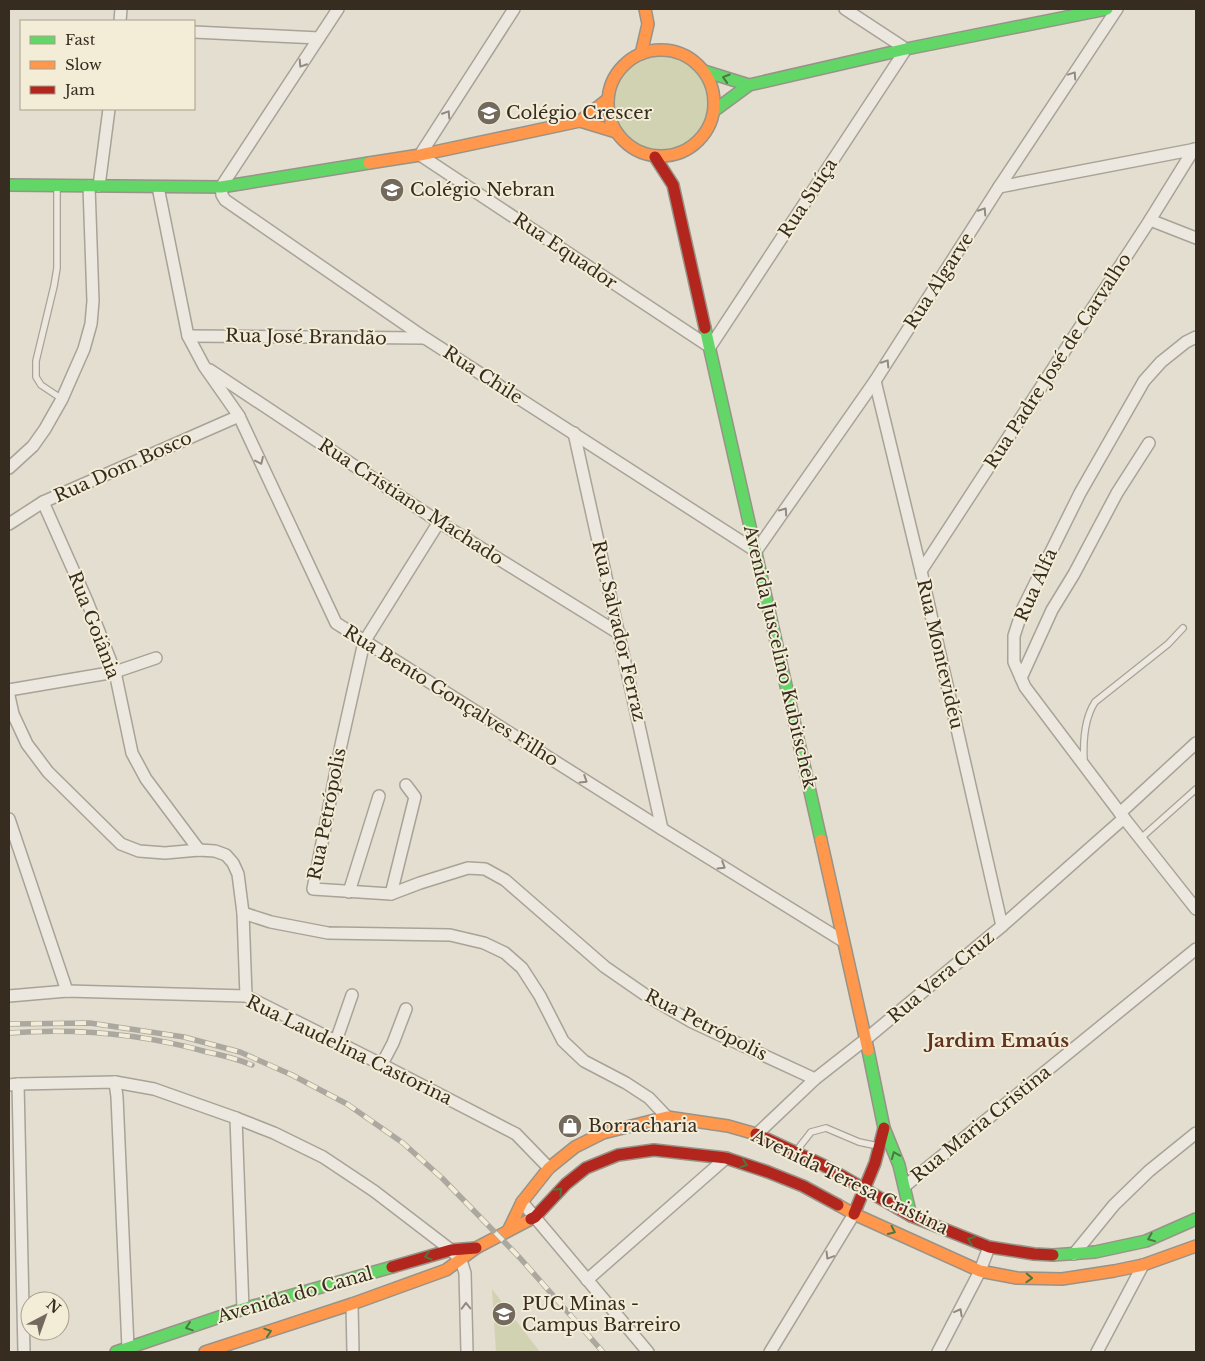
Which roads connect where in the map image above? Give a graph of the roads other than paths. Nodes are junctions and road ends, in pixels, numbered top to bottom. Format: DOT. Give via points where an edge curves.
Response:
graph roads {
  1 [pos="338,9"];
  2 [pos="514,9"];
  3 [pos="645,9"];
  4 [pos="845,9"];
  5 [pos="1107,9"];
  6 [pos="1117,9"];
  7 [pos="648,24"];
  8 [pos="195,32"];
  9 [pos="319,38"];
  10 [pos="906,49"];
  11 [pos="666,50"];
  12 [pos="641,54"];
  13 [pos="704,71"];
  14 [pos="749,85"];
  15 [pos="608,99"];
  16 [pos="109,110"];
  17 [pos="714,110"];
  18 [pos="580,121"];
  19 [pos="616,132"];
  20 [pos="1195,149"];
  21 [pos="420,155"];
  22 [pos="655,157"];
  23 [pos="680,161"];
  24 [pos="673,185"];
  25 [pos="9,186"];
  26 [pos="56,186"];
  27 [pos="94,186"];
  28 [pos="158,187"];
  29 [pos="999,187"];
  30 [pos="221,188"];
  31 [pos="1150,220"];
  32 [pos="1196,238"];
  33 [pos="188,336"];
  34 [pos="424,338"];
  35 [pos="1196,338"];
  36 [pos="710,347"];
  37 [pos="204,366"];
  38 [pos="874,381"];
  39 [pos="62,399"];
  40 [pos="239,416"];
  41 [pos="574,433"];
  42 [pos="1149,443"];
  43 [pos="9,468"];
  44 [pos="43,502"];
  45 [pos="439,522"];
  46 [pos="9,524"];
  47 [pos="756,551"];
  48 [pos="921,571"];
  49 [pos="1183,628"];
  50 [pos="620,634"];
  51 [pos="364,642"];
  52 [pos="156,658"];
  53 [pos="114,672"];
  54 [pos="1021,678"];
  55 [pos="9,690"];
  56 [pos="9,696"];
  57 [pos="1196,743"];
  58 [pos="1084,766"];
  59 [pos="406,785"];
  60 [pos="1196,789"];
  61 [pos="379,796"];
  62 [pos="1122,815"];
  63 [pos="9,819"];
  64 [pos="662,829"];
  65 [pos="1140,839"];
  66 [pos="199,850"];
  67 [pos="349,892"];
  68 [pos="391,894"];
  69 [pos="1194,902"];
  70 [pos="243,913"];
  71 [pos="1002,926"];
  72 [pos="843,941"];
  73 [pos="1196,949"];
  74 [pos="67,991"];
  75 [pos="352,995"];
  76 [pos="9,996"];
  77 [pos="246,996"];
  78 [pos="406,1010"];
  79 [pos="866,1039"];
  80 [pos="336,1042"];
  81 [pos="382,1064"];
  82 [pos="815,1080"];
  83 [pos="115,1082"];
  84 [pos="13,1084"];
  85 [pos="667,1117"];
  86 [pos="236,1118"];
  87 [pos="884,1128"];
  88 [pos="1196,1133"];
  89 [pos="758,1134"];
  90 [pos="880,1147"];
  91 [pos="795,1152"];
  92 [pos="726,1158"];
  93 [pos="549,1168"];
  94 [pos="905,1186"];
  95 [pos="865,1190"];
  96 [pos="522,1202"];
  97 [pos="854,1214"];
  98 [pos="911,1216"];
  99 [pos="535,1217"];
  100 [pos="1196,1219"];
  101 [pos="508,1231"];
  102 [pos="1196,1246"];
  103 [pos="989,1247"];
  104 [pos="476,1248"];
  105 [pos="451,1250"];
  106 [pos="1074,1254"];
  107 [pos="461,1260"];
  108 [pos="1143,1265"];
  109 [pos="980,1271"];
  110 [pos="587,1280"];
  111 [pos="352,1304"];
  112 [pos="243,1309"];
  113 [pos="243,1340"];
  114 [pos="128,1348"];
  115 [pos="24,1352"];
  116 [pos="116,1352"];
  117 [pos="205,1352"];
  118 [pos="243,1352"];
  119 [pos="353,1352"];
  120 [pos="467,1352"];
  121 [pos="648,1352"];
  122 [pos="770,1352"];
  123 [pos="938,1352"];
  124 [pos="1097,1352"];
  1 -- 9 [label="street"];
  21 -- 2 [label="street, one-way"];
  3 -- 7 [label="street"];
  4 -- 10 [label="street"];
  5 -- 10 [label="street"];
  29 -- 6 [label="street, Rua Algarve, one-way"];
  7 -- 11 [label="street"];
  7 -- 12 [label="street"];
  8 -- 9 [label="street"];
  9 -- 30 [label="street, one-way"];
  10 -- 14 [label="street"];
  10 -- 36 [label="street, Rua Suíça"];
  11 -- 12 [label="street"];
  11 -- 13 [label="street" via="693,60"];
  12 -- 15 [label="street" via="618,72"];
  14 -- 13 [label="street, one-way"];
  13 -- 17 [label="street" via="713,90"];
  14 -- 17 [label="street"];
  15 -- 18 [label="street"];
  15 -- 19 [label="street" via="609,116"];
  16 -- 27 [label="street"];
  17 -- 23 [label="street" via="704,136"];
  18 -- 19 [label="street"];
  18 -- 21 [label="street"];
  19 -- 22 [label="street" via="640,153"];
  20 -- 29 [label="street"];
  20 -- 31 [label="street, Rua Padre José de Carvalho"];
  21 -- 30 [label="street"];
  21 -- 36 [label="street, Rua Equador"];
  22 -- 23 [label="street" via="669,156"];
  22 -- 24 [label="street, Avenida Juscelino Kubitschek"];
  23 -- 24 [label="street"];
  24 -- 36 [label="street, Avenida Juscelino Kubitschek"];
  25 -- 26 [label="street"];
  26 -- 27 [label="street"];
  26 -- 39 [label="lane" via="57,268 36,361 36,376 41,385"];
  27 -- 28 [label="street"];
  27 -- 39 [label="street" via="91,324"];
  28 -- 30 [label="street"];
  28 -- 33 [label="street, Rua Bento Gonçalves Filho"];
  38 -- 29 [label="street, Rua Algarve, one-way"];
  30 -- 34 [label="street, Rua Chile" via="225,200"];
  31 -- 32 [label="street"];
  31 -- 48 [label="street, Rua Padre José de Carvalho"];
  33 -- 34 [label="street, Rua José Brandão"];
  33 -- 37 [label="street, Rua Bento Gonçalves Filho"];
  34 -- 41 [label="street, Rua Chile"];
  35 -- 54 [label="street, Rua Alfa" via="1161,362 1144,381 1080,493 1023,608 1014,636 1014,662"];
  36 -- 47 [label="street, Avenida Juscelino Kubitschek"];
  37 -- 40 [label="street, Rua Bento Gonçalves Filho"];
  37 -- 45 [label="street, Rua Cristiano Machado"];
  47 -- 38 [label="street, Rua Algarve, one-way"];
  38 -- 48 [label="street, Rua Montevidéu"];
  39 -- 43 [label="street" via="33,446"];
  40 -- 44 [label="street, Rua Dom Bosco"];
  40 -- 51 [label="street, Rua Bento Gonçalves Filho, one-way" via="336,623"];
  41 -- 47 [label="street, Rua Chile"];
  41 -- 50 [label="street, Rua Salvador Ferraz"];
  42 -- 54 [label="street" via="1117,493 1052,610"];
  44 -- 46 [label="street, Rua Dom Bosco"];
  44 -- 53 [label="street, Rua Goiânia"];
  45 -- 50 [label="street, Rua Cristiano Machado"];
  45 -- 51 [label="street, Rua Petrópolis"];
  47 -- 72 [label="street, Avenida Juscelino Kubitschek"];
  48 -- 71 [label="street, Rua Montevidéu"];
  49 -- 58 [label="lane" via="1168,644 1094,702 1089,712"];
  50 -- 64 [label="street, Rua Salvador Ferraz"];
  51 -- 64 [label="street, Rua Bento Gonçalves Filho, one-way"];
  51 -- 67 [label="street, Rua Petrópolis" via="313,889"];
  52 -- 53 [label="street"];
  53 -- 55 [label="street"];
  53 -- 66 [label="street, Rua Goiânia" via="132,752 146,779"];
  54 -- 58 [label="street, Rua Alfa"];
  56 -- 66 [label="street" via="13,714 28,744 48,772 121,844 139,851 164,853"];
  57 -- 62 [label="street, Rua Vera Cruz"];
  58 -- 62 [label="street, Rua Alfa"];
  59 -- 68 [label="street" via="415,797"];
  60 -- 65 [label="lane"];
  61 -- 67 [label="street"];
  62 -- 65 [label="street, Rua Alfa"];
  62 -- 71 [label="street, Rua Vera Cruz"];
  63 -- 74 [label="street"];
  64 -- 72 [label="street, Rua Bento Gonçalves Filho, one-way"];
  65 -- 69 [label="street, Rua Alfa"];
  66 -- 70 [label="street" via="226,855 233,863 238,874"];
  67 -- 68 [label="street, Rua Petrópolis"];
  68 -- 82 [label="street, Rua Petrópolis" via="468,868 485,869 505,880 604,967 644,994 692,1022"];
  70 -- 77 [label="street"];
  70 -- 85 [label="street" via="271,922 328,932 450,935 484,943 505,953 522,968 563,1041 584,1062 649,1098"];
  71 -- 79 [label="street, Rua Vera Cruz"];
  72 -- 79 [label="street, Avenida Juscelino Kubitschek"];
  73 -- 94 [label="street, Rua Maria Cristina"];
  74 -- 76 [label="street, Rua Laudelina Castorina"];
  74 -- 77 [label="street, Rua Laudelina Castorina"];
  75 -- 80 [label="street"];
  77 -- 80 [label="street, Rua Laudelina Castorina"];
  78 -- 81 [label="street"];
  79 -- 82 [label="street, Rua Vera Cruz"];
  79 -- 87 [label="street, Avenida Juscelino Kubitschek"];
  80 -- 81 [label="street, Rua Laudelina Castorina"];
  81 -- 93 [label="street, Rua Laudelina Castorina" via="516,1134"];
  82 -- 89 [label="street, Rua Vera Cruz"];
  83 -- 84 [label="street"];
  83 -- 86 [label="street" via="154,1089"];
  83 -- 114 [label="street"];
  84 -- 115 [label="street"];
  85 -- 89 [label="street, Avenida Teresa Cristina"];
  85 -- 93 [label="street, Avenida Teresa Cristina" via="603,1133 575,1146"];
  86 -- 105 [label="street" via="323,1157"];
  86 -- 112 [label="street"];
  87 -- 90 [label="street"];
  94 -- 87 [label="street, one-way"];
  88 -- 106 [label="street" via="1114,1205"];
  89 -- 91 [label="street, Avenida Teresa Cristina"];
  90 -- 91 [label="lane" via="826,1128 811,1132"];
  90 -- 95 [label="street"];
  91 -- 95 [label="street, Avenida Teresa Cristina"];
  92 -- 97 [label="street, Avenida Teresa Cristina, one-way" via="803,1186"];
  99 -- 92 [label="street, Avenida Teresa Cristina, one-way" via="586,1168 618,1155 654,1150"];
  92 -- 110 [label="street"];
  93 -- 96 [label="street, Avenida Teresa Cristina"];
  94 -- 98 [label="street"];
  95 -- 97 [label="street"];
  95 -- 98 [label="street, Avenida Teresa Cristina"];
  96 -- 99 [label="street"];
  96 -- 101 [label="street, Avenida Teresa Cristina"];
  97 -- 109 [label="street, Avenida Teresa Cristina, one-way"];
  97 -- 122 [label="street, one-way"];
  103 -- 98 [label="street, Avenida Teresa Cristina, one-way"];
  99 -- 101 [label="street, Avenida Teresa Cristina"];
  99 -- 110 [label="street"];
  100 -- 106 [label="street, Avenida Teresa Cristina, one-way" via="1146,1241"];
  101 -- 104 [label="street, Avenida do Canal"];
  102 -- 108 [label="street, Avenida Teresa Cristina"];
  103 -- 106 [label="street, Avenida Teresa Cristina" via="1034,1254"];
  103 -- 109 [label="street"];
  104 -- 105 [label="street, Avenida do Canal"];
  104 -- 107 [label="street, Avenida do Canal"];
  105 -- 107 [label="street"];
  105 -- 112 [label="street, Avenida do Canal, one-way"];
  107 -- 111 [label="street, Avenida do Canal" via="446,1270"];
  120 -- 107 [label="street, one-way" via="466,1274"];
  109 -- 108 [label="street, Avenida Teresa Cristina, one-way" via="1017,1278 1062,1279"];
  108 -- 124 [label="street"];
  123 -- 109 [label="street, one-way"];
  110 -- 121 [label="street"];
  113 -- 111 [label="street, Avenida do Canal, one-way"];
  111 -- 119 [label="street"];
  112 -- 114 [label="street, Avenida do Canal, one-way"];
  113 -- 117 [label="street, Avenida do Canal"];
  113 -- 118 [label="street"];
  114 -- 116 [label="street, Avenida do Canal"];
}
